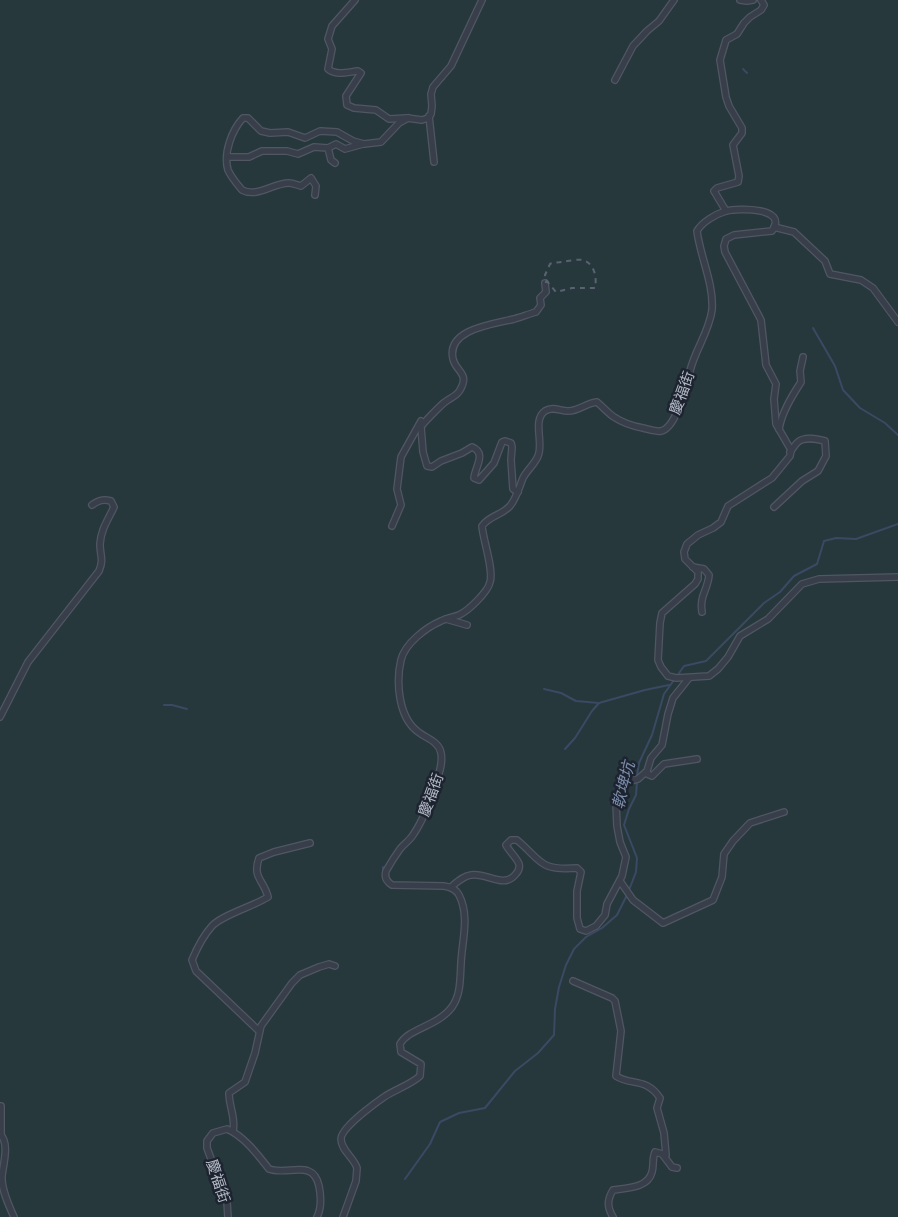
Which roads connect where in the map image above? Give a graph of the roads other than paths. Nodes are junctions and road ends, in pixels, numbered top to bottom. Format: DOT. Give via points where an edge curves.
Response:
graph roads {
  1 [pos="355,0"];
  2 [pos="482,0"];
  3 [pos="674,0"];
  4 [pos="740,0"];
  5 [pos="753,0"];
  6 [pos="761,0"];
  7 [pos="615,80"];
  8 [pos="429,116"];
  9 [pos="408,118"];
  10 [pos="364,144"];
  11 [pos="328,148"];
  12 [pos="228,157"];
  13 [pos="434,162"];
  14 [pos="335,163"];
  15 [pos="315,195"];
  16 [pos="726,211"];
  17 [pos="774,227"];
  18 [pos="545,283"];
  19 [pos="898,322"];
  20 [pos="803,357"];
  21 [pos="427,419"];
  22 [pos="779,429"];
  23 [pos="790,452"];
  24 [pos="518,492"];
  25 [pos="92,505"];
  26 [pos="774,507"];
  27 [pos="392,526"];
  28 [pos="693,567"];
  29 [pos="898,578"];
  30 [pos="702,612"];
  31 [pos="446,619"];
  32 [pos="467,625"];
  33 [pos="689,678"];
  34 [pos="0,717"];
  35 [pos="697,759"];
  36 [pos="646,772"];
  37 [pos="784,812"];
  38 [pos="310,843"];
  39 [pos="620,881"];
  40 [pos="451,887"];
  41 [pos="335,966"];
  42 [pos="573,981"];
  43 [pos="259,1032"];
  44 [pos="1,1106"];
  45 [pos="233,1131"];
  46 [pos="1,1135"];
  47 [pos="663,1155"];
  48 [pos="677,1168"];
  49 [pos="14,1217"];
  50 [pos="228,1217"];
  51 [pos="317,1217"];
  52 [pos="343,1217"];
  53 [pos="613,1217"];
  1 -- 9 [label="street" via="332,26 328,39 332,49 328,69 331,72 361,73 346,96 347,105 376,110 389,119"];
  2 -- 8 [label="street" via="452,66 433,87"];
  3 -- 7 [label="street" via="659,21 633,46"];
  4 -- 5 [label="street"];
  6 -- 16 [label="street" via="764,5 761,10 750,17 737,34 726,40 720,60 729,106 742,128 742,134 733,145 738,182 714,190"];
  8 -- 9 [label="street" via="422,120"];
  8 -- 13 [label="street"];
  9 -- 10 [label="street" via="380,142"];
  10 -- 11 [label="street" via="345,149 336,144"];
  10 -- 12 [label="street" via="337,132 320,131 305,138 288,132 260,131 248,118 243,118 229,143"];
  11 -- 12 [label="street" via="314,146 298,154 262,151 249,156"];
  11 -- 14 [label="street"];
  12 -- 15 [label="street" via="228,169 245,192 289,183 301,186 311,178 316,186"];
  16 -- 17 [label="street, 慶福街" via="768,212 774,219"];
  16 -- 24 [label="street, 慶福街" via="704,222 697,231 712,309 704,338 690,368 685,394 667,428 654,431 628,425 597,402 590,402 579,410 546,411 541,416 538,456"];
  17 -- 19 [label="street" via="794,232 825,261 830,274 861,280 873,288"];
  17 -- 22 [label="street" via="768,232 734,235 726,239 724,246 761,320 766,365 776,384 774,414"];
  18 -- 21 [label="street" via="546,292 540,298 541,306 536,312 478,328 456,341 453,360 464,380 461,390"];
  20 -- 22 [label="street" via="802,382 781,419"];
  21 -- 24 [label="street" via="421,427 427,466 432,467 472,447 477,450 480,461 474,471 474,478 478,480 494,463 502,442 508,441 512,447 513,489"];
  21 -- 27 [label="street" via="422,420 401,457 397,489 401,505"];
  22 -- 23 [label="street" via="789,444"];
  23 -- 26 [label="street" via="803,439 825,441 826,456 818,470"];
  23 -- 28 [label="street" via="772,478 728,506 721,522 687,544 685,559"];
  24 -- 31 [label="street, 慶福街" via="511,505 487,518 482,526 491,579 486,591 468,610"];
  25 -- 34 [label="street" via="106,500 111,501 114,507 102,529 103,562 28,662"];
  28 -- 30 [label="street" via="704,569 709,575 700,603"];
  28 -- 33 [label="street" via="698,572 698,579 662,613 658,660 668,676"];
  29 -- 33 [label="street" via="819,579 802,584 768,619 740,636 718,669 709,676"];
  31 -- 32 [label="street"];
  31 -- 40 [label="street, 慶福街" via="416,639 401,658 399,691 402,707 415,730 438,746 441,767 428,809 385,875 387,882 398,886"];
  33 -- 36 [label="street" via="673,698 662,745 651,758"];
  35 -- 36 [label="street" via="664,764 652,776"];
  36 -- 39 [label="street" via="638,780 626,782 616,803 617,826 626,857"];
  37 -- 39 [label="street" via="750,823 733,840 724,854 722,877 712,900 663,923 632,900"];
  38 -- 43 [label="street" via="259,858 257,877 266,888 268,897 213,924 192,960 196,972"];
  39 -- 40 [label="street" via="604,915 596,926 586,931 580,929 576,918 581,872 577,868 556,869 544,865 517,840 506,845 519,862 514,876 508,880 497,880 472,874"];
  40 -- 52 [label="street" via="460,897 466,929 458,998 445,1016 407,1036 400,1044 401,1052 421,1064 420,1076 385,1097 343,1131 341,1141 357,1168"];
  41 -- 43 [label="street" via="329,964 300,976"];
  42 -- 47 [label="street" via="615,1001 621,1031 616,1076 644,1084 660,1098 657,1108 664,1133 666,1155"];
  43 -- 45 [label="street" via="245,1082 229,1093 235,1123"];
  44 -- 46 [label="street"];
  45 -- 50 [label="street, 慶福街" via="226,1129 213,1133 206,1141 227,1202"];
  45 -- 51 [label="street" via="269,1170 301,1169 314,1173 321,1194"];
  46 -- 49 [label="street" via="5,1144 2,1178 5,1198"];
  47 -- 48 [label="street" via="672,1168"];
  47 -- 53 [label="street" via="655,1152 649,1179 639,1186 614,1190 609,1197 608,1208"];
}
